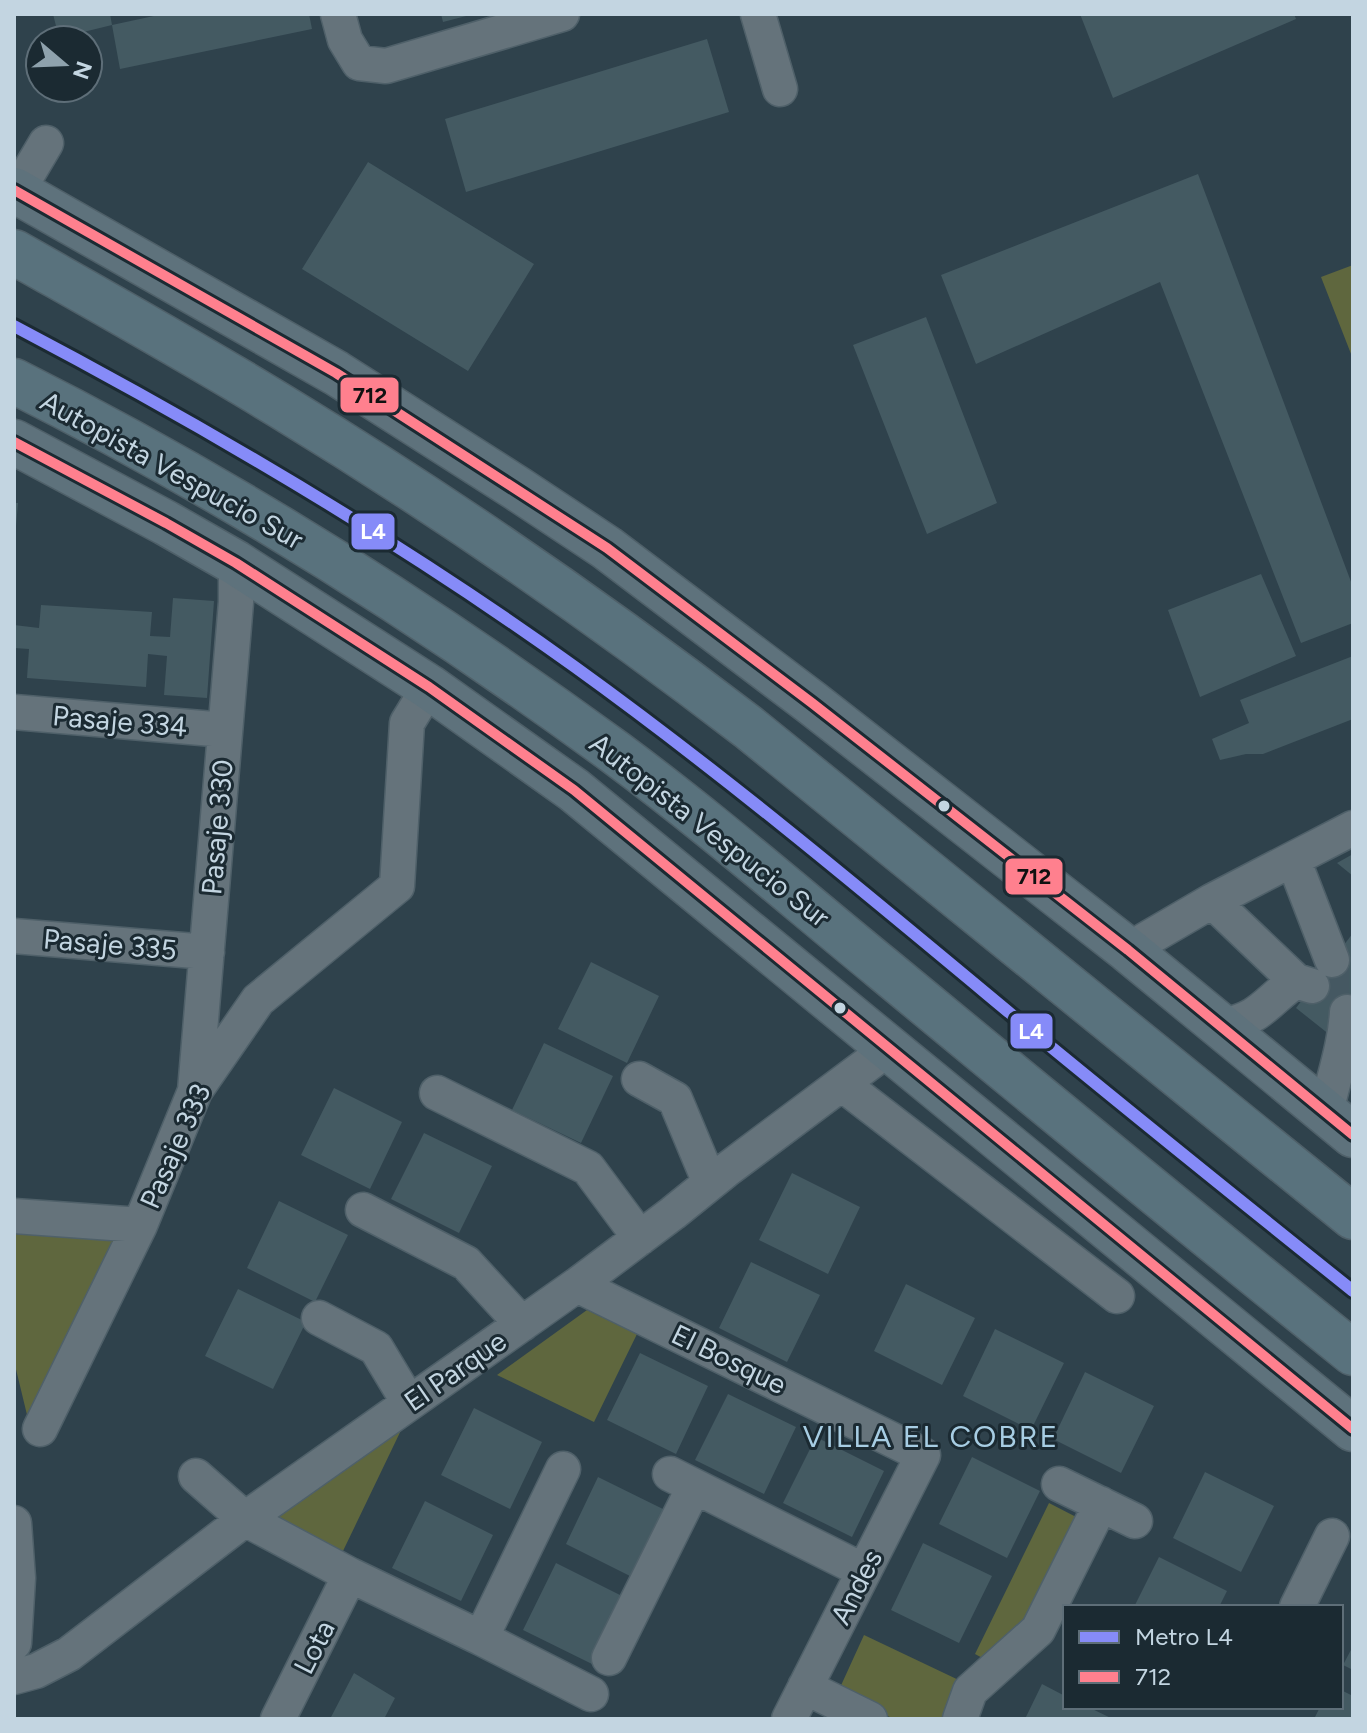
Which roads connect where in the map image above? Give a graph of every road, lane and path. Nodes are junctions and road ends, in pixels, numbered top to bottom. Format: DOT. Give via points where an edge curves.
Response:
graph roads {
  1 [pos="338,14"];
  2 [pos="562,14"];
  3 [pos="758,14"];
  4 [pos="780,89"];
  5 [pos="46,143"];
  6 [pos="16,191"];
  7 [pos="14,252"];
  8 [pos="14,381"];
  9 [pos="14,442"];
  10 [pos="236,563"];
  11 [pos="429,687"];
  12 [pos="14,712"];
  13 [pos="225,730"];
  14 [pos="1353,828"];
  15 [pos="1293,859"];
  16 [pos="1212,901"];
  17 [pos="14,936"];
  18 [pos="1128,950"];
  19 [pos="207,952"];
  20 [pos="1313,976"];
  21 [pos="1347,1012"];
  22 [pos="1221,1027"];
  23 [pos="888,1049"];
  24 [pos="639,1079"];
  25 [pos="842,1084"];
  26 [pos="195,1091"];
  27 [pos="437,1093"];
  28 [pos="1339,1124"];
  29 [pos="710,1183"];
  30 [pos="363,1210"];
  31 [pos="1348,1212"];
  32 [pos="14,1216"];
  33 [pos="140,1225"];
  34 [pos="640,1238"];
  35 [pos="577,1285"];
  36 [pos="1117,1296"];
  37 [pos="319,1318"];
  38 [pos="522,1324"];
  39 [pos="1348,1349"];
  40 [pos="409,1403"];
  41 [pos="40,1429"];
  42 [pos="1353,1429"];
  43 [pos="923,1455"];
  44 [pos="563,1469"];
  45 [pos="196,1476"];
  46 [pos="1059,1484"];
  47 [pos="1101,1504"];
  48 [pos="245,1519"];
  49 [pos="1135,1521"];
  50 [pos="14,1523"];
  51 [pos="1332,1536"];
  52 [pos="864,1571"];
  53 [pos="350,1575"];
  54 [pos="1298,1605"];
  55 [pos="1056,1616"];
  56 [pos="481,1638"];
  57 [pos="14,1643"];
  58 [pos="609,1658"];
  59 [pos="14,1677"];
  60 [pos="805,1687"];
  61 [pos="591,1694"];
  62 [pos="278,1719"];
  63 [pos="789,1719"];
  64 [pos="870,1719"];
  65 [pos="960,1719"];
  1 -- 2 [label="street" via="359,63 386,66"];
  3 -- 4 [label="street"];
  5 -- 6 [label="street"];
  6 -- 18 [label="main road" via="336,373 607,548"];
  7 -- 31 [label="highway" via="371,462 663,662"];
  8 -- 39 [label="highway, Autopista Vespucio Sur" via="333,561 607,747 698,815"];
  9 -- 10 [label="main road"];
  10 -- 11 [label="main road"];
  10 -- 13 [label="street, Pasaje 330"];
  11 -- 23 [label="main road" via="574,790"];
  11 -- 26 [label="street, Pasaje 333" via="407,723 397,886 258,1000"];
  12 -- 13 [label="street, Pasaje 334"];
  13 -- 19 [label="street, Pasaje 330"];
  14 -- 15 [label="street"];
  15 -- 16 [label="street"];
  15 -- 20 [label="street"];
  16 -- 18 [label="street"];
  16 -- 20 [label="street"];
  17 -- 19 [label="street, Pasaje 335"];
  18 -- 22 [label="main road"];
  19 -- 26 [label="street, Pasaje 330"];
  20 -- 22 [label="street" via="1280,991 1256,1014"];
  21 -- 28 [label="street" via="1330,1091"];
  22 -- 28 [label="main road"];
  23 -- 25 [label="street, El Parque"];
  23 -- 42 [label="main road"];
  24 -- 29 [label="street" via="675,1099"];
  25 -- 29 [label="street, El Parque"];
  25 -- 36 [label="street"];
  26 -- 33 [label="street, Pasaje 333"];
  27 -- 34 [label="street" via="588,1168"];
  29 -- 34 [label="street, El Parque"];
  30 -- 38 [label="street" via="466,1263"];
  32 -- 33 [label="street"];
  33 -- 41 [label="street, Pasaje 333"];
  34 -- 35 [label="street, El Parque"];
  35 -- 38 [label="street, El Parque"];
  35 -- 43 [label="street, El Bosque"];
  37 -- 40 [label="street" via="376,1348"];
  38 -- 40 [label="street, El Parque"];
  40 -- 48 [label="street, El Parque"];
  43 -- 52 [label="street, Andes"];
  44 -- 56 [label="street"];
  45 -- 48 [label="street"];
  46 -- 47 [label="street"];
  47 -- 49 [label="street"];
  47 -- 55 [label="street"];
  48 -- 53 [label="street"];
  48 -- 59 [label="street, El Parque" via="69,1654"];
  50 -- 57 [label="street"];
  51 -- 54 [label="street"];
  52 -- 58 [label="street" via="682,1481"];
  52 -- 60 [label="street, Andes"];
  53 -- 56 [label="street"];
  53 -- 62 [label="street, Lota"];
  55 -- 65 [label="street" via="970,1691"];
  56 -- 61 [label="street"];
  60 -- 63 [label="street, Andes"];
  60 -- 64 [label="street"];
}
